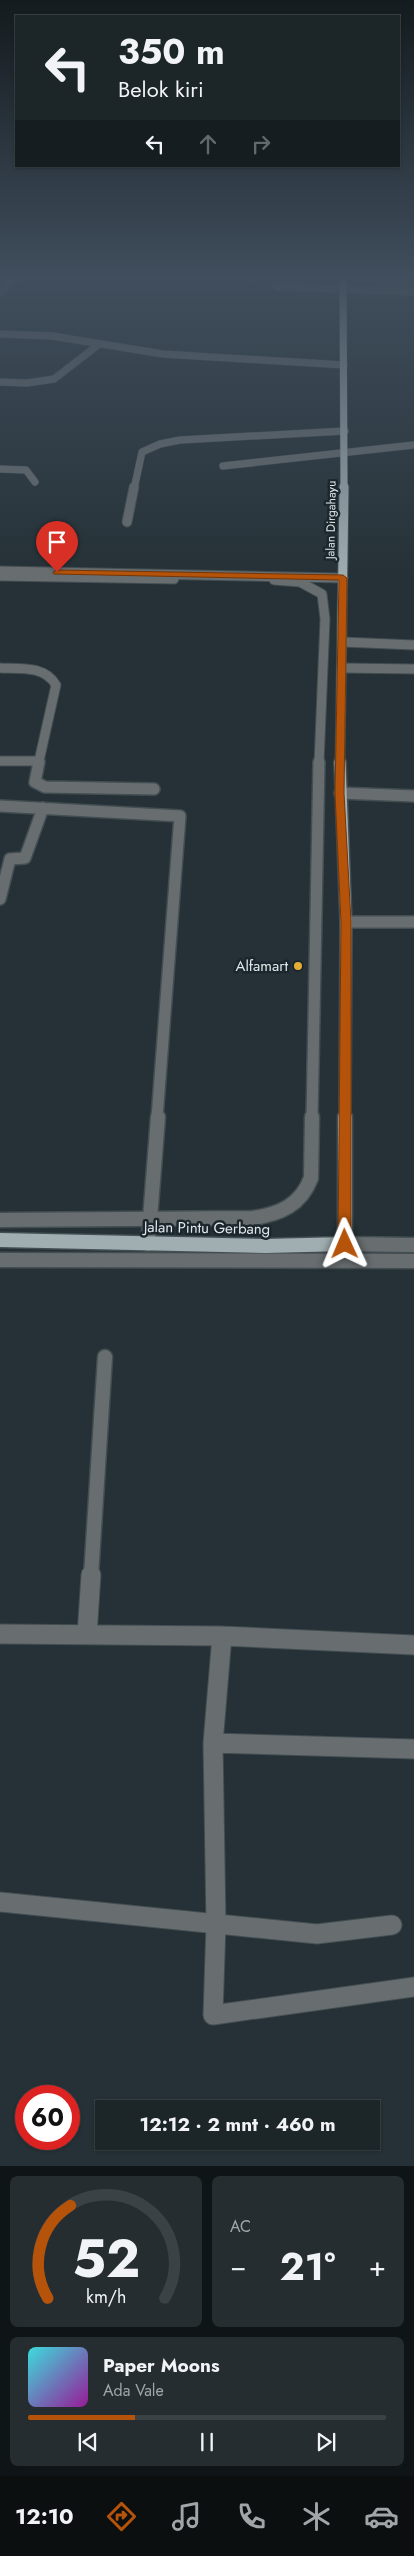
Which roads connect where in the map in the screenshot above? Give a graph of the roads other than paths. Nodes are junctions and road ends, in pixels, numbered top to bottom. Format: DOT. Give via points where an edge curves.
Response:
graph roads {
  1 [pos="58,376"];
  2 [pos="344,376"];
  3 [pos="0,382"];
  4 [pos="345,431"];
  5 [pos="414,445"];
  6 [pos="345,452"];
  7 [pos="222,466"];
  8 [pos="0,469"];
  9 [pos="35,482"];
  10 [pos="127,522"];
  11 [pos="0,571"];
  12 [pos="0,576"];
  13 [pos="343,578"];
  14 [pos="343,642"];
  15 [pos="414,645"];
  16 [pos="0,668"];
  17 [pos="342,668"];
  18 [pos="414,669"];
  19 [pos="0,761"];
  20 [pos="39,761"];
  21 [pos="154,789"];
  22 [pos="340,793"];
  23 [pos="414,796"];
  24 [pos="0,806"];
  25 [pos="43,808"];
  26 [pos="0,899"];
  27 [pos="346,922"];
  28 [pos="414,922"];
  29 [pos="150,1219"];
  30 [pos="0,1220"];
  31 [pos="0,1240"];
  32 [pos="148,1244"];
  33 [pos="345,1244"];
  34 [pos="414,1245"];
  35 [pos="0,1260"];
  36 [pos="414,1261"];
  37 [pos="105,1357"];
  38 [pos="0,1634"];
  39 [pos="87,1635"];
  40 [pos="222,1636"];
  41 [pos="414,1646"];
  42 [pos="213,1743"];
  43 [pos="414,1749"];
  44 [pos="0,1902"];
  45 [pos="216,1924"];
  46 [pos="392,1926"];
  47 [pos="414,1986"];
  1 -- 3 [label="street" via="28,383"];
  2 -- 4 [label="main road, Jalan Dirgahayu"];
  4 -- 6 [label="main road, Jalan Dirgahayu"];
  4 -- 10 [label="street" via="170,441 147,448 142,452"];
  5 -- 6 [label="street"];
  6 -- 7 [label="street"];
  6 -- 13 [label="main road, Jalan Dirgahayu"];
  8 -- 9 [label="street" via="27,470"];
  11 -- 13 [label="street"];
  12 -- 29 [label="street" via="283,580 310,585 322,594 325,619 318,790 311,1178 308,1189 300,1201 269,1216"];
  13 -- 14 [label="main road, Jalan Dirgahayu"];
  14 -- 15 [label="street"];
  14 -- 17 [label="main road, Jalan Dirgahayu"];
  16 -- 20 [label="street" via="34,670 53,677 56,685"];
  17 -- 18 [label="street"];
  17 -- 22 [label="main road, Jalan Dirgahayu"];
  19 -- 20 [label="street"];
  20 -- 21 [label="street" via="35,782 45,787"];
  22 -- 23 [label="street"];
  22 -- 27 [label="main road, Jalan Dirgahayu"];
  24 -- 25 [label="street"];
  25 -- 26 [label="street" via="25,858 10,859"];
  25 -- 29 [label="street" via="180,816"];
  27 -- 28 [label="street"];
  27 -- 33 [label="main road, Jalan Dirgahayu"];
  29 -- 30 [label="street"];
  29 -- 32 [label="street"];
  31 -- 32 [label="main road, Jalan Pintu Gerbang"];
  32 -- 33 [label="main road, Jalan Pintu Gerbang"];
  33 -- 34 [label="street, Jalan Pintu Gerbang"];
  35 -- 36 [label="street"];
  37 -- 39 [label="street"];
  38 -- 39 [label="street"];
  39 -- 40 [label="street"];
  40 -- 41 [label="street"];
  40 -- 42 [label="street"];
  42 -- 43 [label="street"];
  42 -- 45 [label="street"];
  44 -- 45 [label="street"];
  45 -- 46 [label="street" via="316,1934"];
  45 -- 47 [label="street" via="213,2015"];
}
